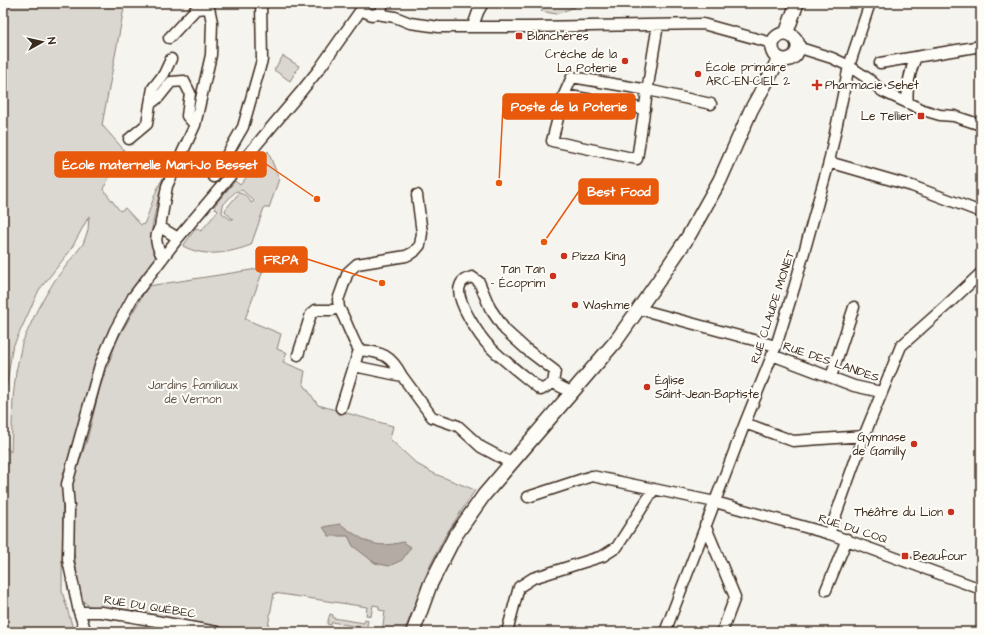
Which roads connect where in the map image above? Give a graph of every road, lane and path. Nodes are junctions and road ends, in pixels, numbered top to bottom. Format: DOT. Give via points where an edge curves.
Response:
graph roads {
  1 [pos="262,3"];
  2 [pos="381,3"];
  3 [pos="483,3"];
  4 [pos="797,3"];
  5 [pos="870,3"];
  6 [pos="209,6"];
  7 [pos="368,10"];
  8 [pos="395,17"];
  9 [pos="658,25"];
  10 [pos="473,26"];
  11 [pos="786,34"];
  12 [pos="169,38"];
  13 [pos="772,43"];
  14 [pos="981,46"];
  15 [pos="797,47"];
  16 [pos="916,57"];
  17 [pos="171,59"];
  18 [pos="779,59"];
  19 [pos="880,64"];
  20 [pos="849,66"];
  21 [pos="648,90"];
  22 [pos="564,95"];
  23 [pos="908,103"];
  24 [pos="150,104"];
  25 [pos="711,104"];
  26 [pos="645,110"];
  27 [pos="195,125"];
  28 [pos="981,125"];
  29 [pos="129,139"];
  30 [pos="829,162"];
  31 [pos="214,177"];
  32 [pos="417,195"];
  33 [pos="981,212"];
  34 [pos="160,227"];
  35 [pos="178,238"];
  36 [pos="163,258"];
  37 [pos="981,273"];
  38 [pos="854,307"];
  39 [pos="339,308"];
  40 [pos="639,309"];
  41 [pos="359,350"];
  42 [pos="774,351"];
  43 [pos="298,355"];
  44 [pos="354,366"];
  45 [pos="402,376"];
  46 [pos="831,377"];
  47 [pos="553,383"];
  48 [pos="572,392"];
  49 [pos="881,392"];
  50 [pos="341,408"];
  51 [pos="745,423"];
  52 [pos="864,436"];
  53 [pos="511,463"];
  54 [pos="654,489"];
  55 [pos="528,497"];
  56 [pos="715,502"];
  57 [pos="705,526"];
  58 [pos="829,534"];
  59 [pos="847,539"];
  60 [pos="981,589"];
  61 [pos="826,590"];
  62 [pos="79,612"];
  63 [pos="86,632"];
  64 [pos="217,632"];
  65 [pos="413,632"];
  66 [pos="506,632"];
  67 [pos="664,632"];
  68 [pos="722,632"];
  1 -- 31 [label="street" via="262,60 243,127"];
  2 -- 7 [label="street" via="381,10"];
  2 -- 8 [label="street"];
  3 -- 10 [label="street"];
  4 -- 11 [label="street"];
  5 -- 20 [label="street, RUE CLAUDE MONET"];
  6 -- 12 [label="street" via="196,9"];
  6 -- 27 [label="street" via="212,22 211,55"];
  7 -- 8 [label="street"];
  7 -- 35 [label="street" via="350,26 300,93"];
  8 -- 10 [label="street" via="410,23 439,27"];
  9 -- 10 [label="street"];
  9 -- 13 [label="street" via="703,24"];
  9 -- 21 [label="street"];
  11 -- 13 [label="street" via="776,37"];
  11 -- 15 [label="street" via="794,38"];
  13 -- 18 [label="street" via="772,52"];
  14 -- 16 [label="street"];
  15 -- 18 [label="street" via="792,58"];
  15 -- 20 [label="street"];
  16 -- 19 [label="street"];
  16 -- 23 [label="street" via="908,89"];
  17 -- 24 [label="street" via="153,88"];
  18 -- 40 [label="street" via="688,237"];
  20 -- 23 [label="street" via="882,91"];
  20 -- 30 [label="street, RUE CLAUDE MONET"];
  21 -- 22 [label="street" via="572,77"];
  21 -- 25 [label="street"];
  21 -- 26 [label="street"];
  22 -- 26 [label="street"];
  22 -- 26 [label="street" via="552,141 638,159"];
  23 -- 28 [label="street" via="923,110"];
  24 -- 27 [label="street" via="171,82 184,81 190,93 187,116"];
  24 -- 29 [label="street" via="147,124"];
  27 -- 34 [label="street" via="167,186"];
  30 -- 33 [label="street" via="912,186"];
  30 -- 42 [label="street, RUE CLAUDE MONET"];
  32 -- 39 [label="street" via="422,233 420,245 406,256 357,264 348,272 338,300"];
  34 -- 35 [label="street"];
  34 -- 36 [label="street" via="156,243"];
  35 -- 36 [label="street"];
  36 -- 62 [label="street" via="134,297 115,330 100,365 67,484 68,560"];
  37 -- 49 [label="street" via="901,346"];
  38 -- 46 [label="street"];
  39 -- 41 [label="street"];
  39 -- 43 [label="street" via="316,310 311,314"];
  40 -- 42 [label="street, RUE DES LANDES"];
  40 -- 48 [label="street" via="616,341"];
  41 -- 44 [label="street"];
  41 -- 45 [label="street" via="376,352 389,358"];
  42 -- 46 [label="street, RUE DES LANDES"];
  42 -- 51 [label="street, RUE CLAUDE MONET"];
  44 -- 45 [label="street"];
  44 -- 50 [label="street"];
  45 -- 53 [label="street" via="432,417 458,426 481,447"];
  46 -- 49 [label="street, RUE DES LANDES" via="854,386"];
  47 -- 47 [label="street" via="541,390 490,347 471,323 459,295 459,287 464,280 472,277 478,282 490,308 505,330 555,372"];
  47 -- 48 [label="street"];
  48 -- 53 [label="street"];
  49 -- 52 [label="street"];
  51 -- 52 [label="street" via="793,441"];
  51 -- 56 [label="street, RUE CLAUDE MONET"];
  52 -- 58 [label="street"];
  53 -- 65 [label="street" via="455,536 430,585"];
  54 -- 55 [label="street, RUE DU COQ" via="592,476"];
  54 -- 56 [label="street, RUE DU COQ"];
  54 -- 66 [label="street" via="618,547 603,556 533,578 519,587"];
  56 -- 57 [label="street, RUE CLAUDE MONET"];
  56 -- 58 [label="street, RUE DU COQ"];
  57 -- 67 [label="street, RUE CLAUDE MONET"];
  57 -- 68 [label="street" via="735,597"];
  58 -- 59 [label="street, RUE DU COQ"];
  59 -- 60 [label="street, RUE DU COQ"];
  59 -- 61 [label="street"];
  62 -- 63 [label="street"];
  62 -- 64 [label="street, RUE DU QUÉBEC" via="101,612"];
}
